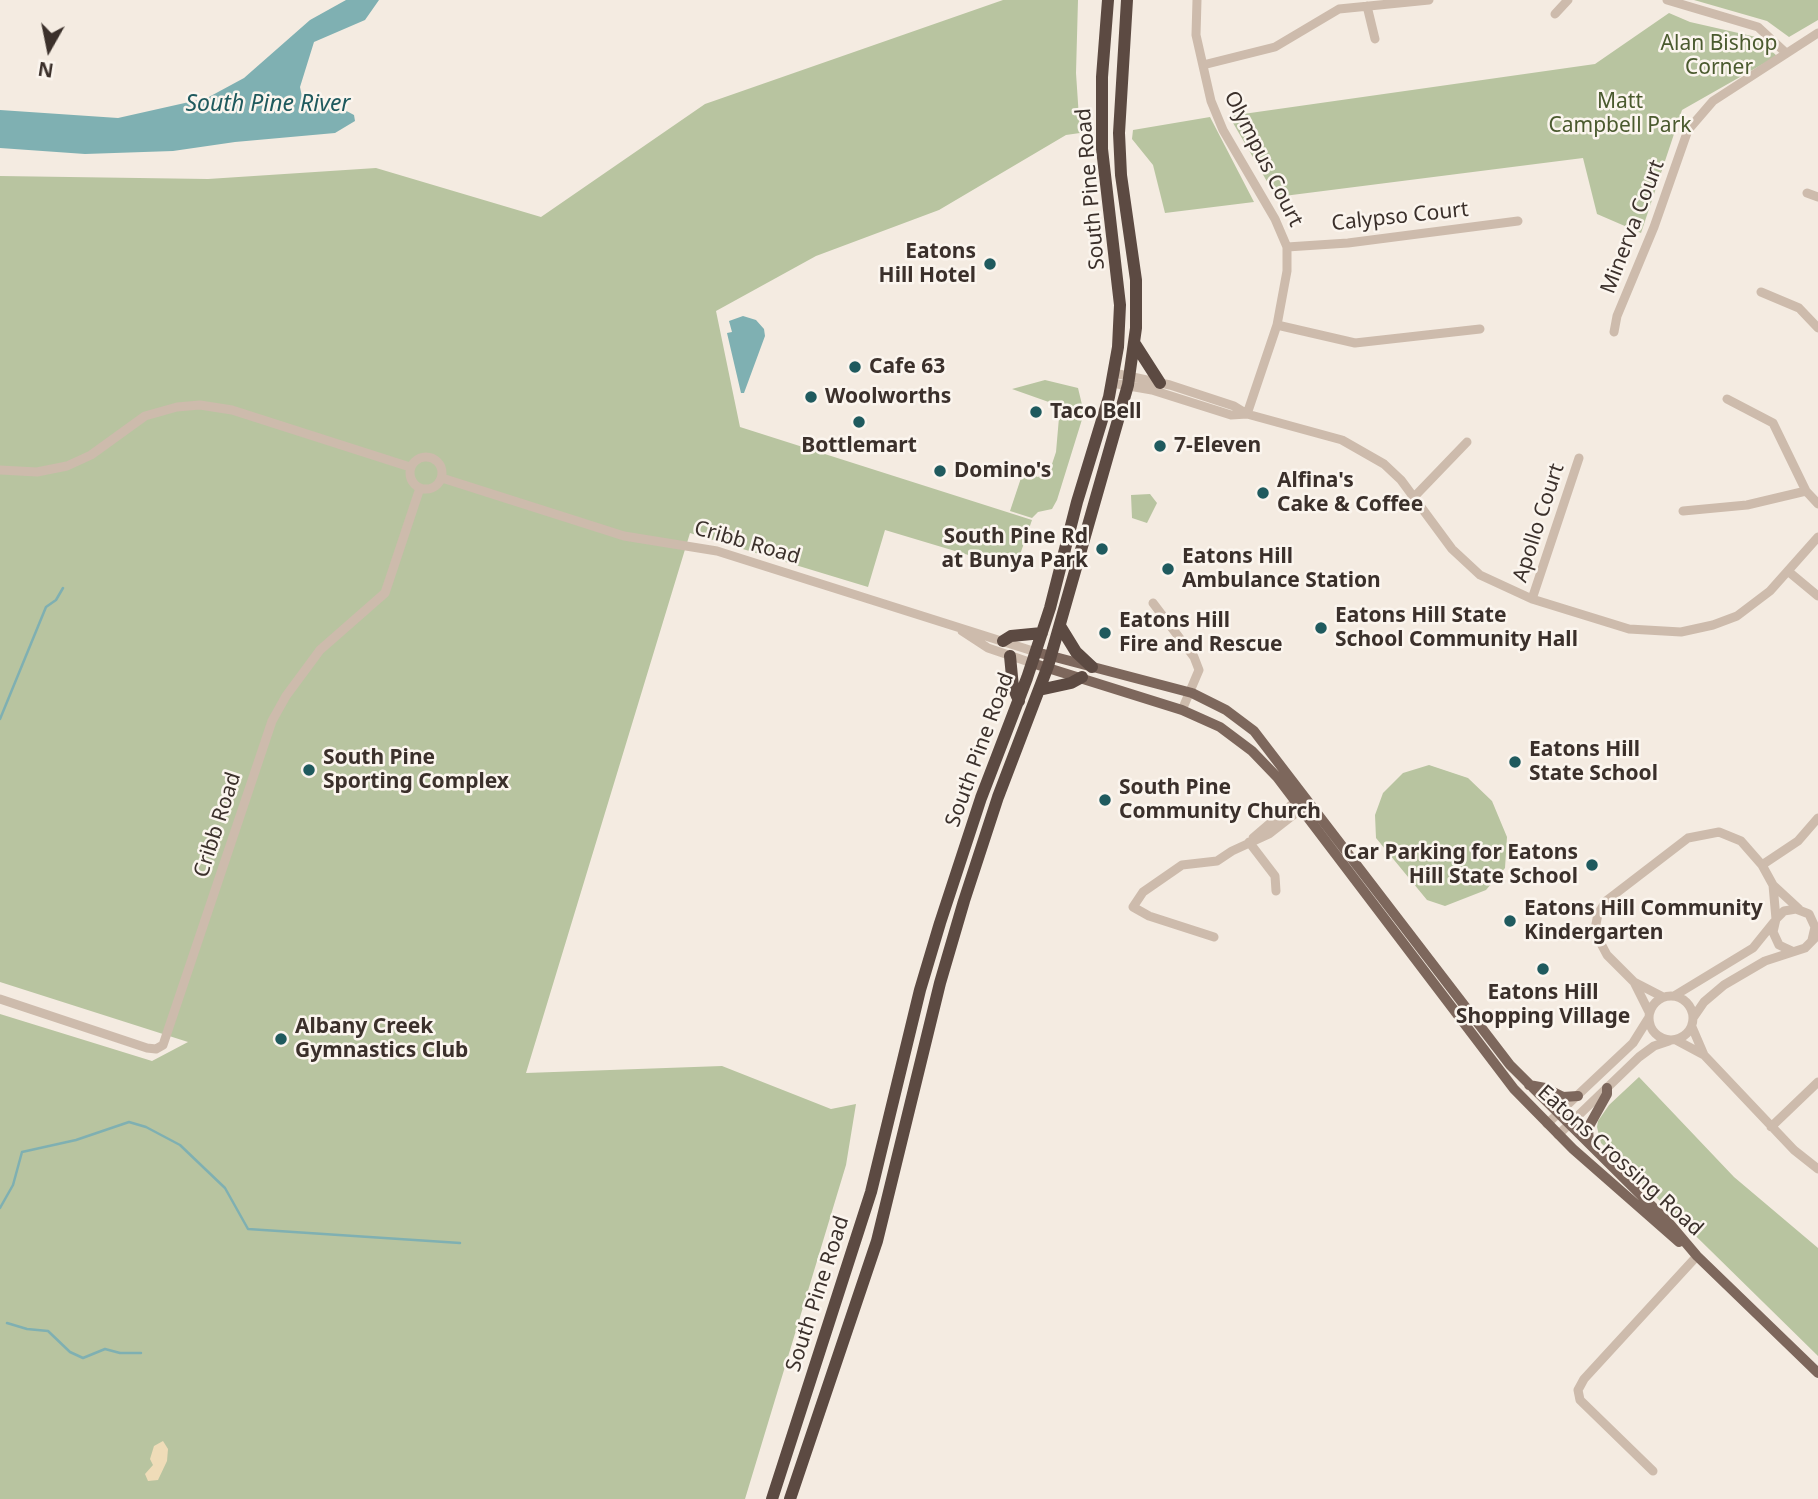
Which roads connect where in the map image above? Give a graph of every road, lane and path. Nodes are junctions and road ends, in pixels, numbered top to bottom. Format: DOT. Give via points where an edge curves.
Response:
graph roads {
  1 [pos="1108,0"];
  2 [pos="1127,0"];
  3 [pos="1197,0"];
  4 [pos="1429,0"];
  5 [pos="1568,0"];
  6 [pos="1667,0"];
  7 [pos="1367,6"];
  8 [pos="1555,13"];
  9 [pos="1818,33"];
  10 [pos="1375,39"];
  11 [pos="1786,53"];
  12 [pos="1203,65"];
  13 [pos="1807,193"];
  14 [pos="1818,197"];
  15 [pos="1518,221"];
  16 [pos="1287,247"];
  17 [pos="1761,292"];
  18 [pos="1277,325"];
  19 [pos="1818,328"];
  20 [pos="1480,329"];
  21 [pos="1614,332"];
  22 [pos="1135,344"];
  23 [pos="1113,378"];
  24 [pos="1129,381"];
  25 [pos="1160,383"];
  26 [pos="1727,399"];
  27 [pos="1247,414"];
  28 [pos="1466,442"];
  29 [pos="1579,457"];
  30 [pos="410,467"];
  31 [pos="0,470"];
  32 [pos="442,478"];
  33 [pos="420,488"];
  34 [pos="1806,491"];
  35 [pos="1415,496"];
  36 [pos="1818,505"];
  37 [pos="1683,511"];
  38 [pos="1818,537"];
  39 [pos="1789,572"];
  40 [pos="1818,596"];
  41 [pos="1532,599"];
  42 [pos="1153,603"];
  43 [pos="1060,626"];
  44 [pos="960,630"];
  45 [pos="1042,633"];
  46 [pos="1003,642"];
  47 [pos="1010,656"];
  48 [pos="1034,658"];
  49 [pos="1049,662"];
  50 [pos="1087,672"];
  51 [pos="1039,690"];
  52 [pos="1192,693"];
  53 [pos="1019,701"];
  54 [pos="1182,710"];
  55 [pos="1298,806"];
  56 [pos="1818,818"];
  57 [pos="1250,842"];
  58 [pos="1762,865"];
  59 [pos="1773,886"];
  60 [pos="1276,891"];
  61 [pos="1801,910"];
  62 [pos="1818,912"];
  63 [pos="1775,921"];
  64 [pos="1214,937"];
  65 [pos="1815,939"];
  66 [pos="1796,951"];
  67 [pos="1634,982"];
  68 [pos="1674,996"];
  69 [pos="1663,997"];
  70 [pos="0,999"];
  71 [pos="1648,1016"];
  72 [pos="1692,1023"];
  73 [pos="1673,1041"];
  74 [pos="1704,1055"];
  75 [pos="1818,1082"];
  76 [pos="1529,1085"];
  77 [pos="1607,1088"];
  78 [pos="1578,1096"];
  79 [pos="1559,1114"];
  80 [pos="1547,1124"];
  81 [pos="1569,1124"];
  82 [pos="1771,1126"];
  83 [pos="1558,1135"];
  84 [pos="1589,1143"];
  85 [pos="1818,1170"];
  86 [pos="1697,1256"];
  87 [pos="1818,1373"];
  88 [pos="1653,1471"];
  89 [pos="772,1499"];
  90 [pos="790,1499"];
  1 -- 23 [label="highway, South Pine Road" via="1101,128 1119,287"];
  2 -- 22 [label="highway, South Pine Road" via="1119,144 1136,280"];
  3 -- 12 [label="street, Olympus Court" via="1196,34"];
  4 -- 7 [label="street"];
  5 -- 8 [label="street"];
  6 -- 11 [label="street" via="1758,27"];
  7 -- 10 [label="street"];
  7 -- 12 [label="street" via="1339,9 1275,47"];
  9 -- 11 [label="street, Minerva Court"];
  11 -- 21 [label="street, Minerva Court" via="1713,101 1688,130"];
  12 -- 16 [label="street, Olympus Court" via="1223,130"];
  13 -- 14 [label="street"];
  15 -- 16 [label="street, Calypso Court"];
  16 -- 18 [label="street, Olympus Court"];
  17 -- 19 [label="street" via="1799,308"];
  18 -- 20 [label="street" via="1355,343"];
  18 -- 27 [label="street, Olympus Court"];
  22 -- 24 [label="highway, South Pine Road"];
  22 -- 25 [label="highway"];
  23 -- 24 [label="street"];
  23 -- 45 [label="highway, South Pine Road"];
  24 -- 25 [label="street"];
  24 -- 27 [label="street" via="1231,415"];
  24 -- 43 [label="highway, South Pine Road"];
  25 -- 27 [label="street"];
  26 -- 34 [label="street" via="1773,424"];
  27 -- 35 [label="street" via="1342,440 1384,464"];
  28 -- 35 [label="street"];
  29 -- 41 [label="street, Apollo Court"];
  30 -- 31 [label="street" via="232,410 200,405 145,416 67,466 37,472"];
  30 -- 32 [label="street" via="423,456 434,458 441,466"];
  30 -- 33 [label="street" via="410,477"];
  32 -- 33 [label="street" via="435,486"];
  32 -- 44 [label="street, Cribb Road" via="624,536 731,555"];
  33 -- 70 [label="street, Cribb Road" via="385,593 320,650 272,721 163,1045 147,1048"];
  34 -- 36 [label="street"];
  34 -- 37 [label="street" via="1747,505"];
  35 -- 41 [label="street" via="1464,561 1500,587"];
  38 -- 39 [label="street"];
  39 -- 40 [label="street"];
  39 -- 41 [label="street" via="1737,616 1681,632 1629,629"];
  42 -- 52 [label="street" via="1194,657 1199,670"];
  43 -- 49 [label="highway, South Pine Road"];
  43 -- 50 [label="highway"];
  44 -- 46 [label="street, Cribb Road"];
  44 -- 47 [label="street, Cribb Road"];
  45 -- 46 [label="highway" via="1011,636"];
  45 -- 48 [label="highway, South Pine Road"];
  46 -- 48 [label="street, Cribb Road"];
  47 -- 48 [label="street, Cribb Road"];
  47 -- 53 [label="highway"];
  48 -- 49 [label="main road, Cribb Road"];
  48 -- 53 [label="highway, South Pine Road"];
  49 -- 50 [label="main road, Eatons Crossing Road"];
  49 -- 51 [label="highway, South Pine Road"];
  50 -- 51 [label="highway" via="1071,683"];
  50 -- 52 [label="main road, Eatons Crossing Road"];
  50 -- 54 [label="main road, Eatons Crossing Road"];
  51 -- 90 [label="highway, South Pine Road" via="964,901 877,1241"];
  52 -- 54 [label="street"];
  52 -- 76 [label="main road, Eatons Crossing Road" via="1226,710 1261,738 1486,1036"];
  53 -- 89 [label="highway, South Pine Road" via="940,923 871,1192"];
  54 -- 55 [label="main road, Eatons Crossing Road" via="1206,719 1245,745"];
  55 -- 57 [label="street" via="1269,834"];
  55 -- 80 [label="main road, Eatons Crossing Road" via="1495,1067"];
  56 -- 58 [label="street" via="1798,841"];
  57 -- 60 [label="street" via="1275,876"];
  57 -- 64 [label="street" via="1217,861 1182,865 1143,892 1133,907"];
  58 -- 59 [label="street"];
  58 -- 67 [label="street" via="1741,841 1722,833 1704,833 1688,838 1606,901 1598,914 1598,938 1607,955"];
  59 -- 61 [label="street"];
  59 -- 63 [label="street"];
  61 -- 62 [label="street"];
  61 -- 63 [label="street" via="1788,909"];
  61 -- 65 [label="street" via="1814,924"];
  63 -- 66 [label="street" via="1777,942"];
  63 -- 68 [label="street" via="1753,948"];
  65 -- 66 [label="street"];
  66 -- 72 [label="street" via="1765,961 1724,985 1704,1002"];
  67 -- 69 [label="street"];
  67 -- 71 [label="street"];
  68 -- 69 [label="street"];
  68 -- 72 [label="street" via="1685,1001"];
  69 -- 71 [label="street"];
  71 -- 73 [label="street" via="1657,1036"];
  71 -- 78 [label="street" via="1633,1043"];
  72 -- 73 [label="street"];
  72 -- 74 [label="street"];
  73 -- 74 [label="street"];
  73 -- 77 [label="street" via="1644,1053"];
  74 -- 82 [label="street"];
  75 -- 82 [label="street"];
  76 -- 78 [label="main road" via="1563,1097"];
  76 -- 79 [label="main road, Eatons Crossing Road"];
  77 -- 81 [label="street"];
  77 -- 84 [label="main road" via="1588,1128"];
  78 -- 79 [label="street"];
  79 -- 80 [label="street"];
  79 -- 81 [label="main road, Eatons Crossing Road"];
  80 -- 83 [label="main road, Eatons Crossing Road"];
  81 -- 83 [label="street"];
  81 -- 84 [label="main road, Eatons Crossing Road"];
  82 -- 85 [label="street"];
  83 -- 86 [label="main road, Eatons Crossing Road"];
  84 -- 86 [label="main road, Eatons Crossing Road"];
  86 -- 87 [label="main road, Eatons Crossing Road"];
  86 -- 88 [label="street" via="1578,1390 1580,1400"];
}
